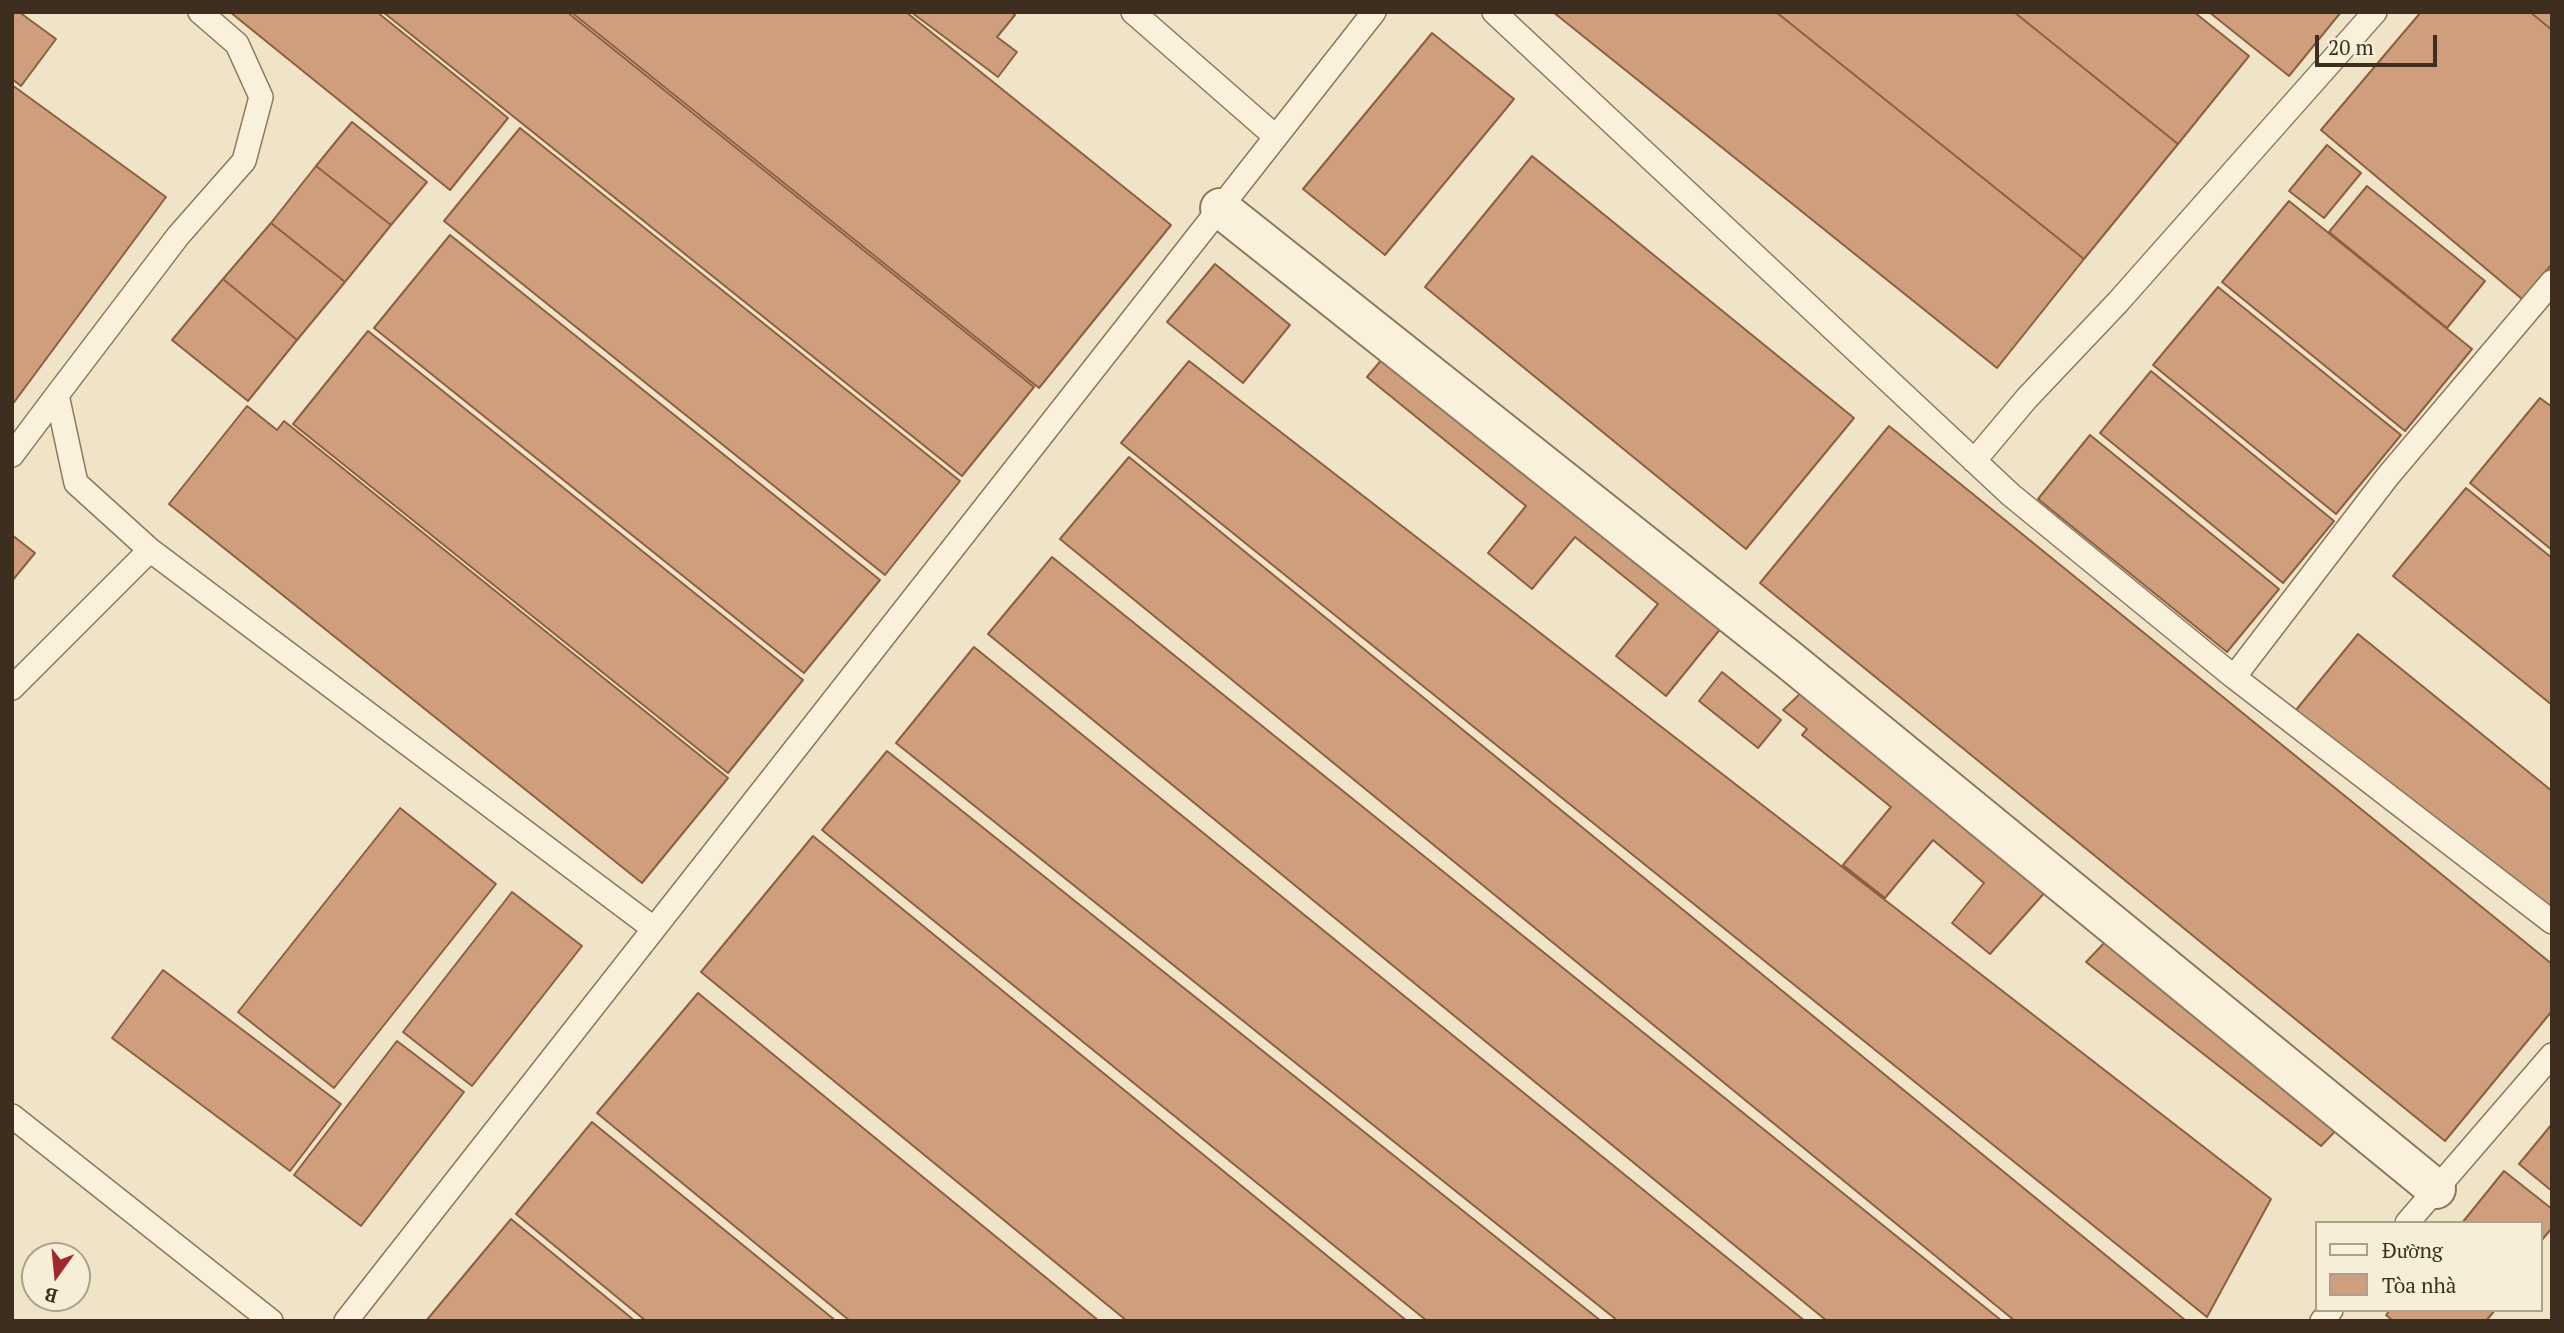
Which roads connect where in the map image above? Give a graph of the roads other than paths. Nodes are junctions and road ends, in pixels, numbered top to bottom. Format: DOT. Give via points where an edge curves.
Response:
graph roads {
  1 [pos="200,12"];
  2 [pos="1133,12"];
  3 [pos="1374,12"];
  4 [pos="1493,12"];
  5 [pos="2375,12"];
  6 [pos="1276,137"];
  7 [pos="1220,208"];
  8 [pos="2552,282"];
  9 [pos="57,395"];
  10 [pos="12,455"];
  11 [pos="1974,461"];
  12 [pos="150,550"];
  13 [pos="2234,677"];
  14 [pos="12,688"];
  15 [pos="2552,922"];
  16 [pos="653,928"];
  17 [pos="2552,1055"];
  18 [pos="12,1116"];
  19 [pos="2436,1189"];
  20 [pos="2408,1221"];
  21 [pos="271,1321"];
  22 [pos="346,1321"];
  1 -- 9 [label="lane" via="237,44 261,97 244,161 178,236"];
  2 -- 6 [label="lane"];
  3 -- 6 [label="lane"];
  4 -- 11 [label="lane"];
  5 -- 11 [label="lane"];
  6 -- 7 [label="lane"];
  7 -- 16 [label="lane"];
  7 -- 19 [label="street" via="1788,659"];
  8 -- 13 [label="lane" via="2388,476"];
  9 -- 10 [label="lane"];
  9 -- 12 [label="lane" via="76,484"];
  11 -- 13 [label="lane"];
  12 -- 14 [label="lane"];
  12 -- 16 [label="lane"];
  13 -- 15 [label="lane"];
  16 -- 22 [label="lane"];
  17 -- 19 [label="lane"];
  18 -- 21 [label="lane"];
  19 -- 20 [label="lane"];
}
